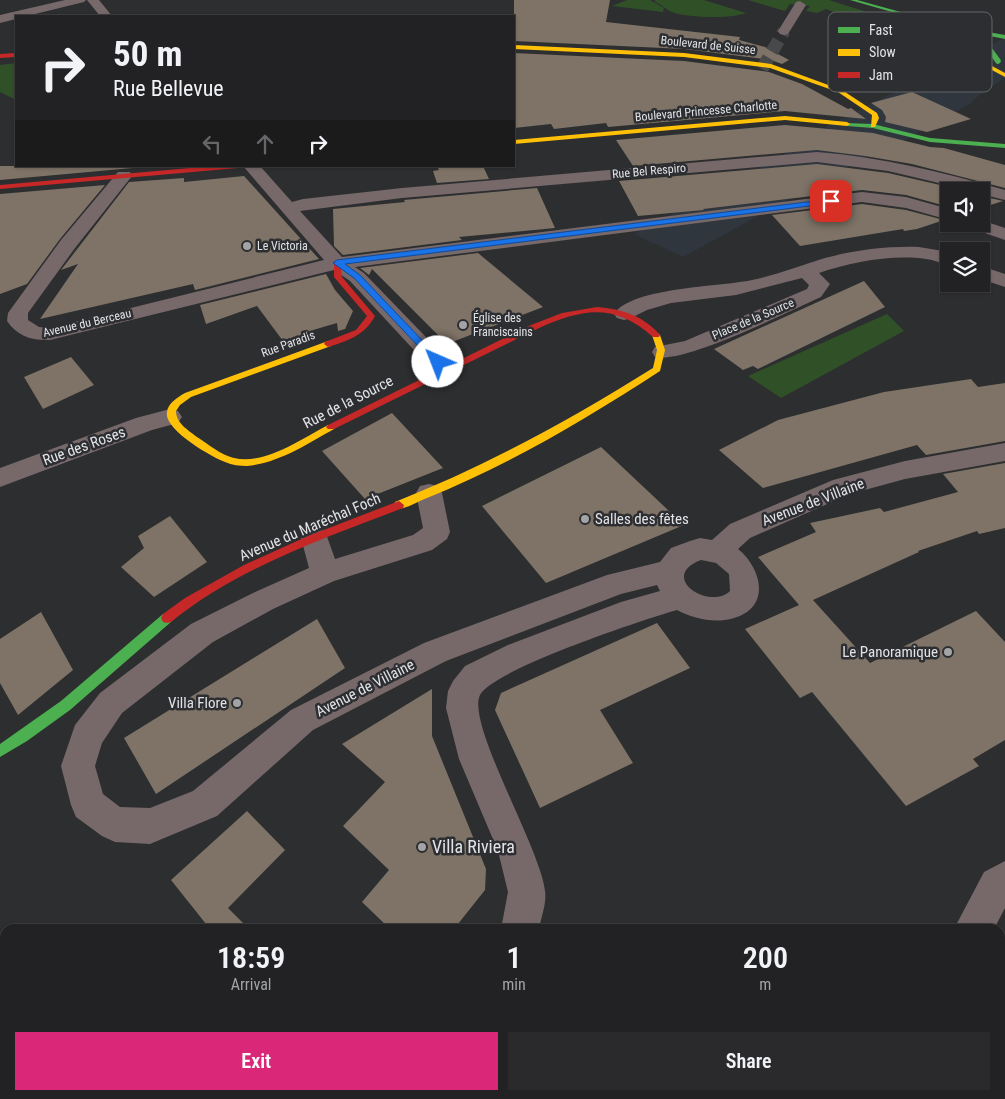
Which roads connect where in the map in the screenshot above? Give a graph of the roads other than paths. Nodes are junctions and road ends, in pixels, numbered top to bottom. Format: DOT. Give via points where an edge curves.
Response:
graph roads {
  1 [pos="80,0"];
  2 [pos="93,0"];
  3 [pos="852,0"];
  4 [pos="884,0"];
  5 [pos="26,1"];
  6 [pos="800,5"];
  7 [pos="44,8"];
  8 [pos="897,12"];
  9 [pos="930,12"];
  10 [pos="15,15"];
  11 [pos="16,15"];
  12 [pos="105,15"];
  13 [pos="0,19"];
  14 [pos="992,27"];
  15 [pos="1005,30"];
  16 [pos="784,31"];
  17 [pos="992,34"];
  18 [pos="1005,37"];
  19 [pos="515,46"];
  20 [pos="992,51"];
  21 [pos="15,55"];
  22 [pos="0,56"];
  23 [pos="1002,63"];
  24 [pos="992,68"];
  25 [pos="1005,75"];
  26 [pos="828,87"];
  27 [pos="842,92"];
  28 [pos="873,126"];
  29 [pos="999,135"];
  30 [pos="515,142"];
  31 [pos="959,143"];
  32 [pos="1005,146"];
  33 [pos="227,167"];
  34 [pos="253,167"];
  35 [pos="124,176"];
  36 [pos="0,187"];
  37 [pos="1005,195"];
  38 [pos="291,208"];
  39 [pos="940,212"];
  40 [pos="990,229"];
  41 [pos="1005,234"];
  42 [pos="940,256"];
  43 [pos="337,263"];
  44 [pos="806,271"];
  45 [pos="990,275"];
  46 [pos="1005,281"];
  47 [pos="624,314"];
  48 [pos="660,360"];
  49 [pos="445,370"];
  50 [pos="174,424"];
  51 [pos="1005,452"];
  52 [pos="0,478"];
  53 [pos="428,493"];
  54 [pos="316,538"];
  55 [pos="717,552"];
  56 [pos="325,573"];
  57 [pos="674,584"];
  58 [pos="0,751"];
  59 [pos="1005,879"];
  60 [pos="521,924"];
  61 [pos="976,924"];
  1 -- 7 [label="street"];
  2 -- 12 [label="street"];
  3 -- 8 [label="street"];
  4 -- 9 [label="street"];
  5 -- 7 [label="street"];
  6 -- 16 [label="street"];
  7 -- 11 [label="street"];
  10 -- 13 [label="street"];
  14 -- 15 [label="street"];
  17 -- 18 [label="street"];
  19 -- 26 [label="street, Boulevard de Suisse" via="684,55 771,66"];
  20 -- 23 [label="street, bridge"];
  21 -- 22 [label="street"];
  24 -- 25 [label="street"];
  27 -- 28 [label="street, Boulevard de Suisse" via="875,114"];
  28 -- 30 [label="street, Boulevard Princesse Charlotte" via="766,118"];
  28 -- 31 [label="street, Boulevard Princesse Charlotte" via="930,140"];
  29 -- 31 [label="street"];
  31 -- 32 [label="street"];
  33 -- 35 [label="street"];
  34 -- 38 [label="street"];
  35 -- 36 [label="street"];
  35 -- 43 [label="street, Avenue du Berceau" via="68,244 18,313 17,321 26,330 50,334"];
  37 -- 38 [label="street, Rue Bel Respiro" via="916,171 842,158 816,157 402,193"];
  38 -- 43 [label="street"];
  39 -- 43 [label="street" via="909,202 862,197"];
  40 -- 41 [label="street"];
  42 -- 44 [label="street, Place de la Source" via="923,251 866,256 835,261"];
  43 -- 49 [label="street" via="357,277"];
  43 -- 50 [label="street, Rue Paradis" via="338,277 370,316 367,326 357,334 188,395 170,410"];
  44 -- 47 [label="street, Place de la Source" via="719,293 652,300"];
  44 -- 48 [label="street, Place de la Source" via="820,284 814,293"];
  45 -- 46 [label="street"];
  47 -- 48 [label="street" via="651,330 659,342"];
  47 -- 49 [label="street, Rue de la Source" via="588,309 563,316"];
  48 -- 53 [label="street, Avenue du Maréchal Foch" via="528,448"];
  49 -- 50 [label="street, Rue de la Source" via="268,458 247,463 231,461"];
  50 -- 52 [label="street, Rue des Roses" via="144,424"];
  51 -- 55 [label="street, Avenue de Villaine" via="905,470 842,487 740,530"];
  53 -- 54 [label="street, Avenue du Maréchal Foch"];
  53 -- 56 [label="street" via="437,532 422,543"];
  54 -- 56 [label="street"];
  54 -- 58 [label="street, Avenue du Maréchal Foch" via="236,575 182,606 71,703"];
  55 -- 57 [label="street" via="700,549 685,552 674,560"];
  55 -- 57 [label="street" via="738,564 744,573 745,592 731,607 705,610 691,605"];
  56 -- 57 [label="street, Avenue de Villaine" via="202,633 111,703 87,736 78,766 88,805 115,824 150,826 205,804 302,720 435,652 617,583"];
  57 -- 60 [label="street" via="631,611 520,654 476,676 464,691 462,708 476,759 516,851 527,892"];
  59 -- 61 [label="street" via="998,885"];
}
